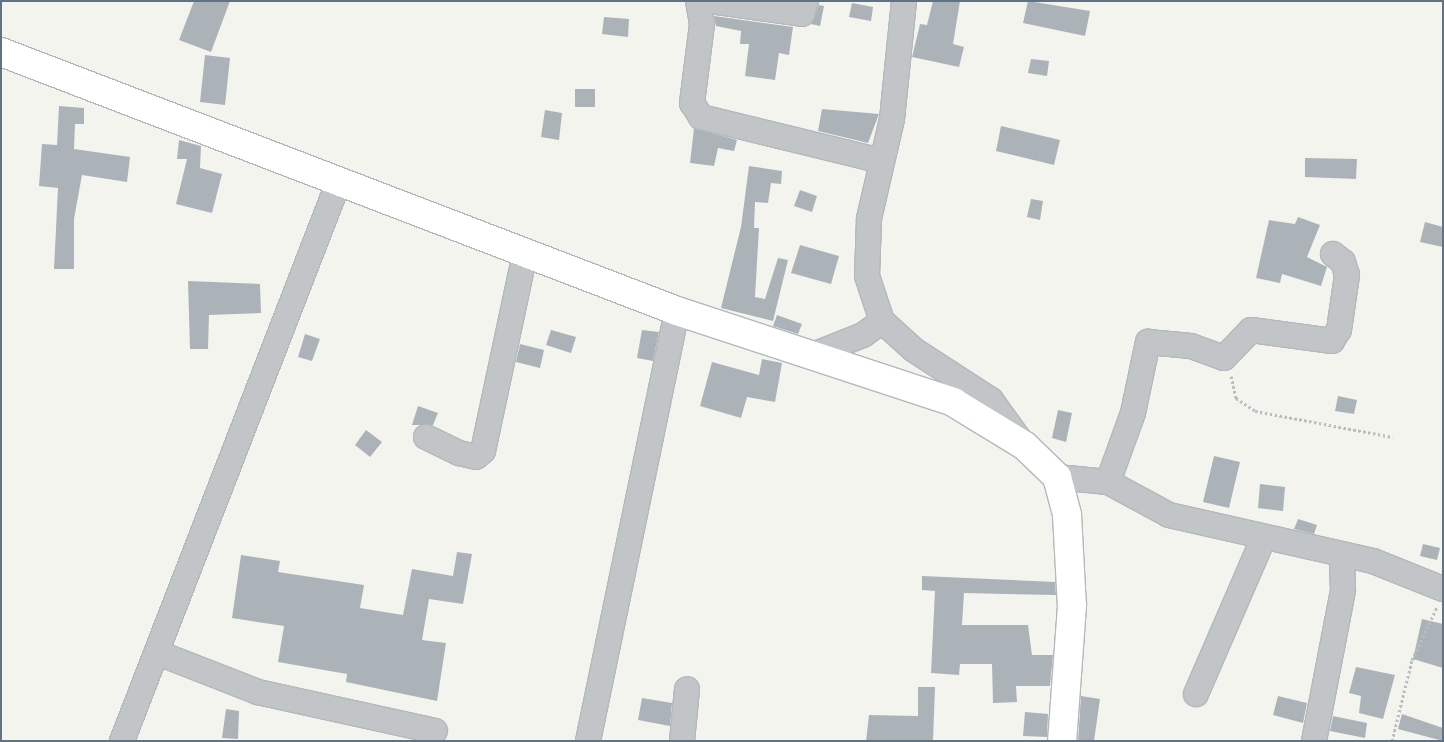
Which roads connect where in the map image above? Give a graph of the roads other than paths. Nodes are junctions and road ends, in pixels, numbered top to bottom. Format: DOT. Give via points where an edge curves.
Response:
graph roads {
  1 [pos="698,1"];
  2 [pos="710,1"];
  3 [pos="806,1"];
  4 [pos="904,1"];
  5 [pos="1,52"];
  6 [pos="882,161"];
  7 [pos="339,181"];
  8 [pos="525,253"];
  9 [pos="1333,254"];
  10 [pos="677,311"];
  11 [pos="882,321"];
  12 [pos="813,355"];
  13 [pos="426,436"];
  14 [pos="1025,446"];
  15 [pos="1057,477"];
  16 [pos="1108,482"];
  17 [pos="1264,537"];
  18 [pos="1342,556"];
  19 [pos="1441,596"];
  20 [pos="158,653"];
  21 [pos="687,688"];
  22 [pos="1196,694"];
  23 [pos="436,731"];
  24 [pos="122,741"];
  25 [pos="588,741"];
  26 [pos="682,741"];
  27 [pos="1062,741"];
  28 [pos="1314,741"];
  1 -- 6 [label="street" via="702,24 692,103 701,117"];
  2 -- 3 [label="street" via="802,14"];
  4 -- 6 [label="street" via="892,119"];
  5 -- 7 [label="main road"];
  6 -- 11 [label="street" via="869,219 867,276"];
  7 -- 8 [label="main road"];
  7 -- 20 [label="street"];
  8 -- 10 [label="main road"];
  8 -- 13 [label="street" via="483,451 476,458"];
  9 -- 16 [label="street" via="1343,262 1347,275 1338,330 1332,341 1251,330 1224,358 1191,346 1148,342 1133,414"];
  10 -- 12 [label="main road"];
  10 -- 25 [label="street"];
  11 -- 12 [label="street" via="863,335"];
  11 -- 14 [label="street" via="914,350 991,400"];
  12 -- 14 [label="main road" via="953,402"];
  14 -- 15 [label="main road"];
  15 -- 16 [label="street"];
  15 -- 27 [label="main road" via="1067,516 1072,606"];
  16 -- 17 [label="street" via="1169,515"];
  17 -- 18 [label="street"];
  17 -- 22 [label="street"];
  18 -- 19 [label="street" via="1416,575"];
  18 -- 28 [label="street" via="1343,590"];
  20 -- 23 [label="street" via="258,692"];
  20 -- 24 [label="street"];
  21 -- 26 [label="street"];
}
